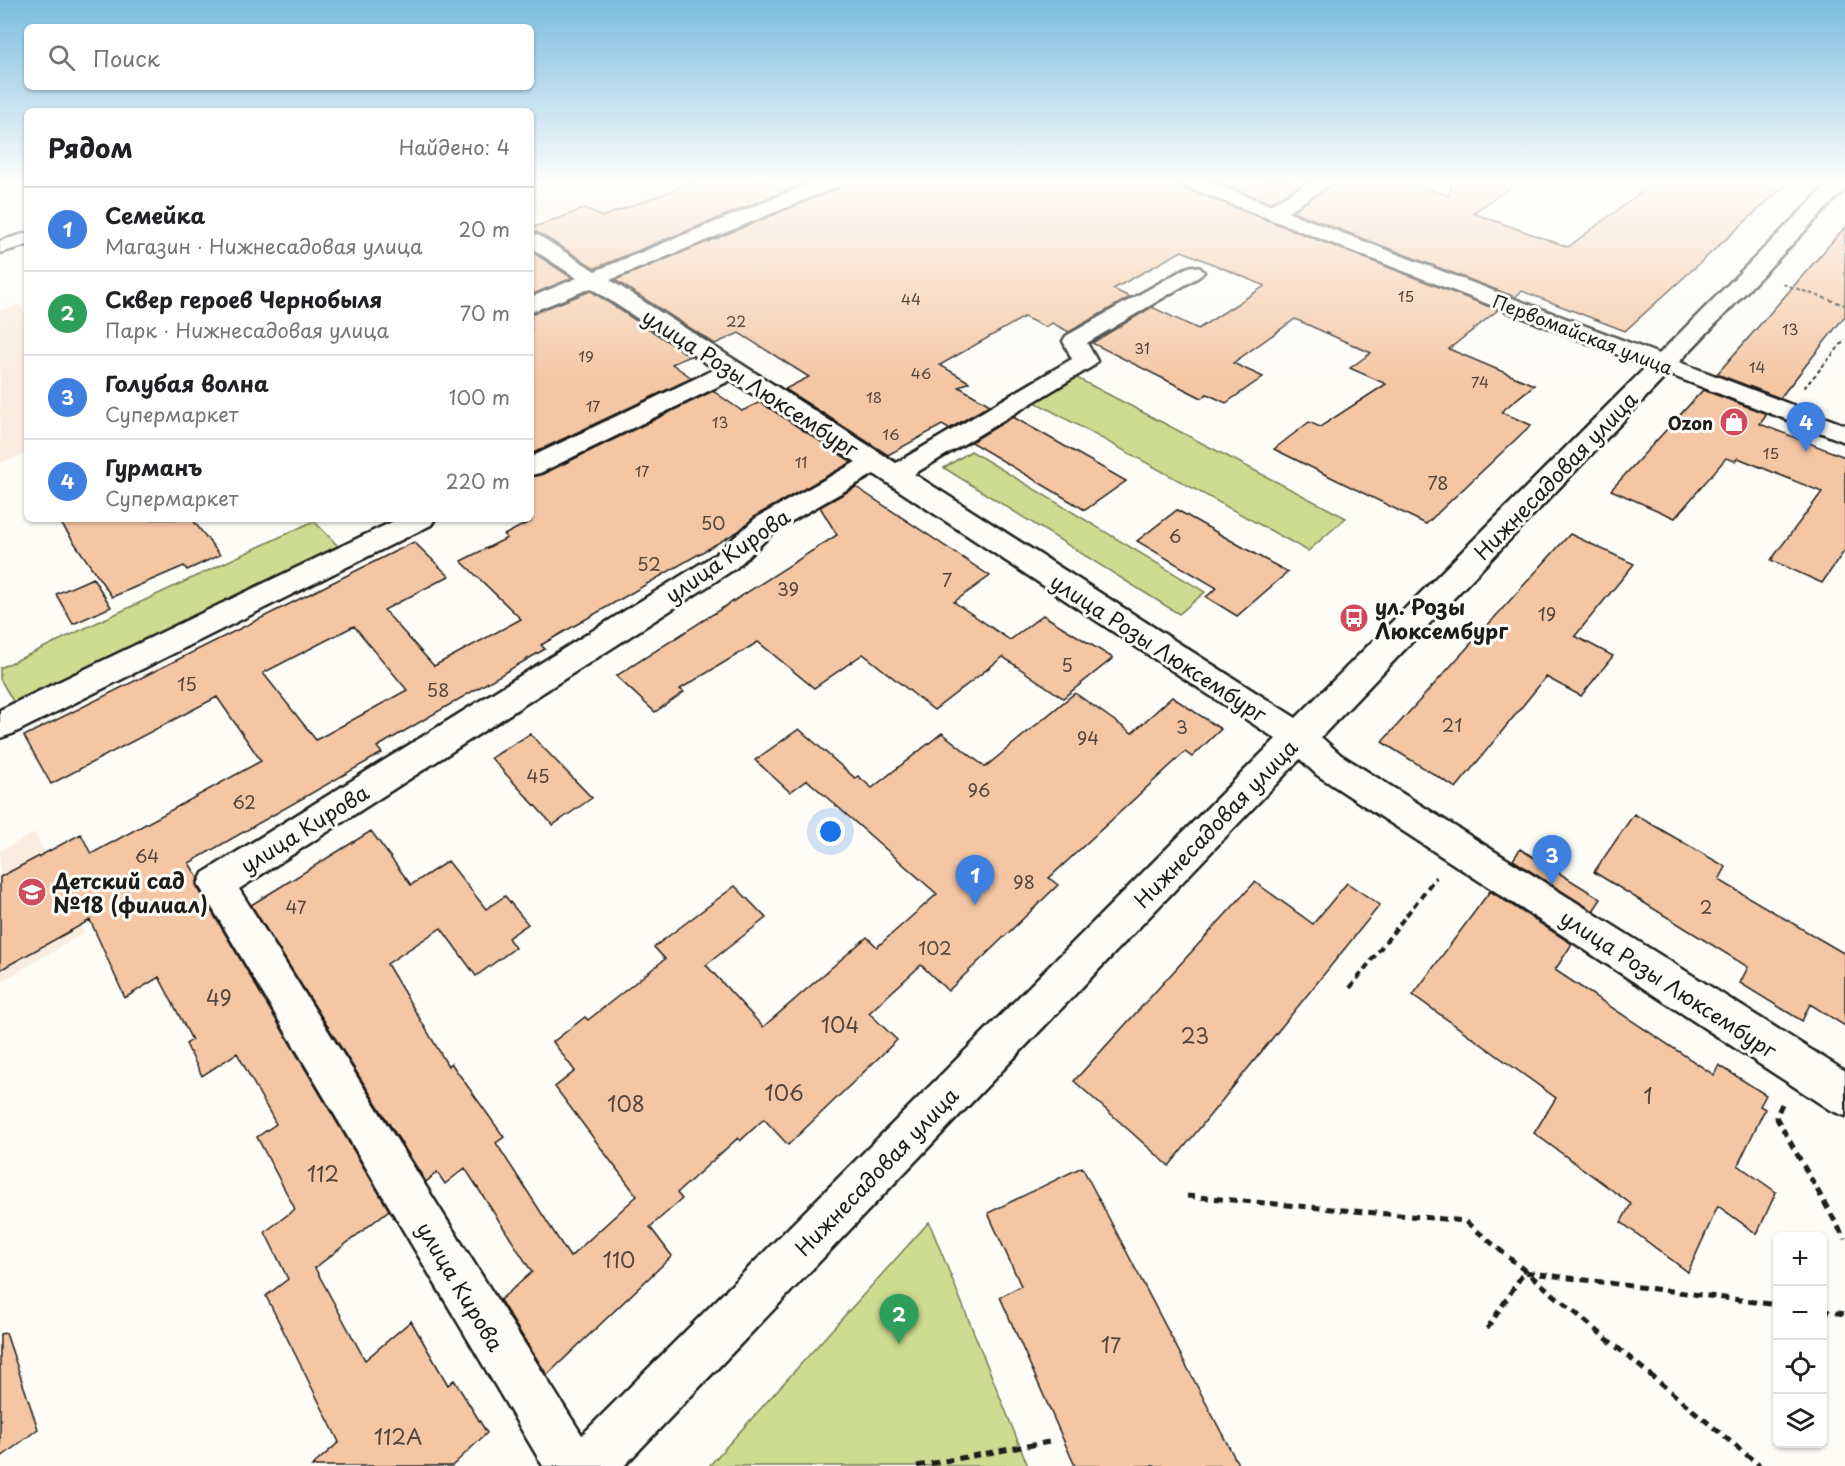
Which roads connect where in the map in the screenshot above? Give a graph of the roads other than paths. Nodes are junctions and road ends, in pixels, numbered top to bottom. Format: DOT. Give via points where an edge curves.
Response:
graph roads {
  1 [pos="546,248"];
  2 [pos="668,248"];
  3 [pos="1363,248"];
  4 [pos="1776,248"];
  5 [pos="1193,272"];
  6 [pos="593,279"];
  7 [pos="534,303"];
  8 [pos="1663,364"];
  9 [pos="733,370"];
  10 [pos="1845,434"];
  11 [pos="534,466"];
  12 [pos="884,468"];
  13 [pos="415,522"];
  14 [pos="0,725"];
  15 [pos="1299,737"];
  16 [pos="1845,1095"];
  17 [pos="572,1466"];
  18 [pos="588,1466"];
  1 -- 6 [label="street, улица Розы Люксембург"];
  2 -- 6 [label="street"];
  3 -- 8 [label="street, Первомайская улица"];
  4 -- 8 [label="street, Нижнесадовая улица"];
  5 -- 12 [label="street, улица Кирова" via="1074,340 1084,361"];
  6 -- 7 [label="street"];
  6 -- 9 [label="street, улица Розы Люксембург"];
  8 -- 10 [label="street, Первомайская улица"];
  8 -- 15 [label="street, Нижнесадовая улица"];
  9 -- 11 [label="street"];
  9 -- 12 [label="street, улица Розы Люксембург"];
  12 -- 15 [label="street, улица Розы Люксембург"];
  12 -- 17 [label="street, улица Кирова" via="766,524 726,561 216,884"];
  13 -- 14 [label="street"];
  15 -- 16 [label="street, улица Розы Люксембург" via="1329,765"];
  15 -- 18 [label="street, Нижнесадовая улица"];
}
